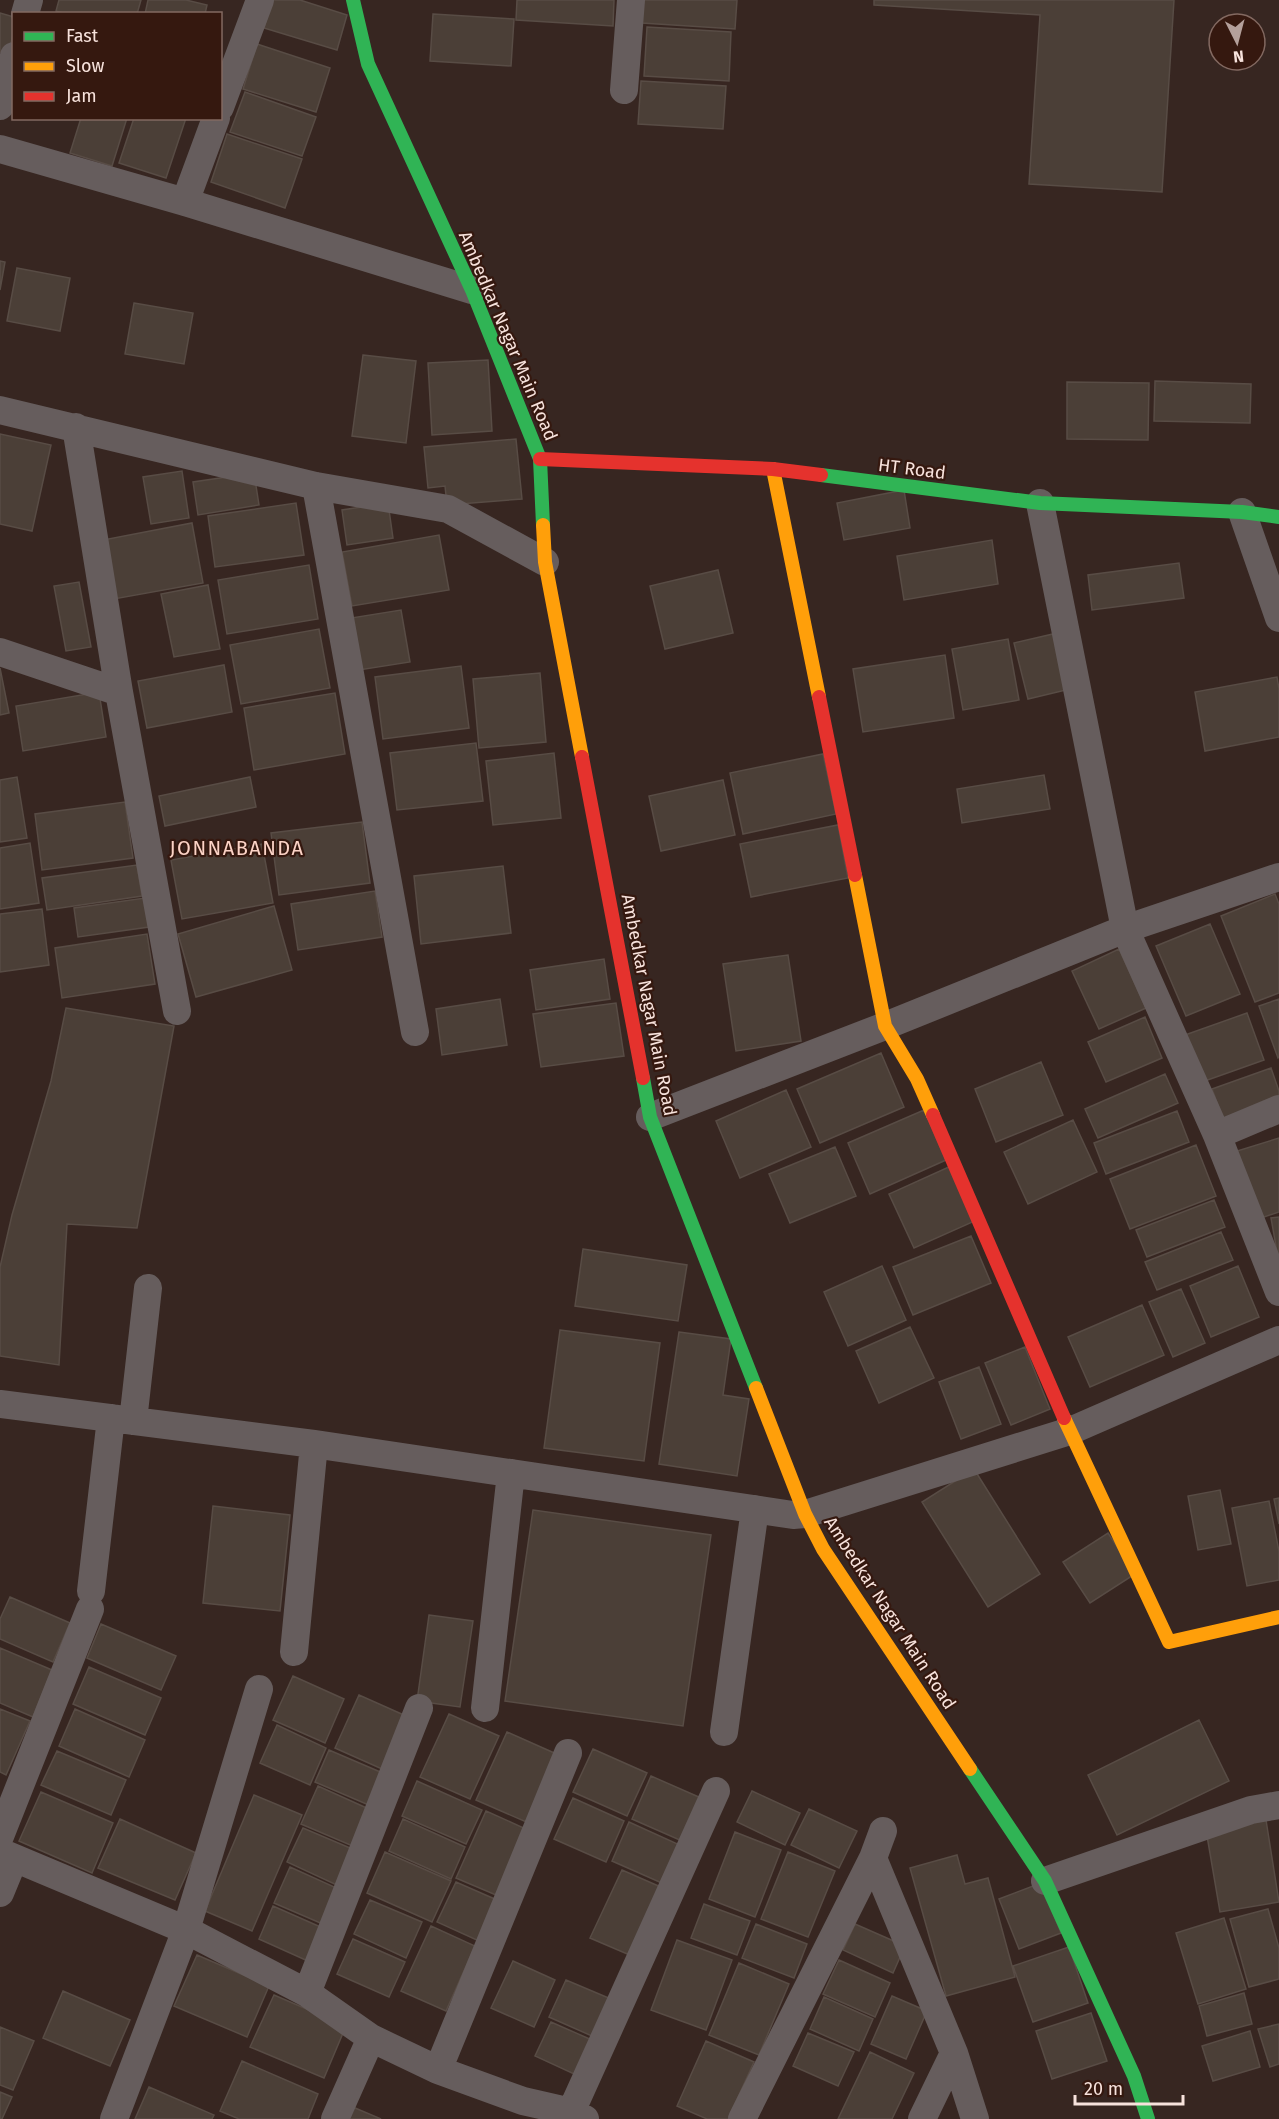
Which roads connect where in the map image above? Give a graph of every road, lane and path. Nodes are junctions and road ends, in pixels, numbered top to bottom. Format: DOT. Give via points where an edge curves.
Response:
graph roads {
  1 [pos="260,0"];
  2 [pos="353,0"];
  3 [pos="631,0"];
  4 [pos="12,63"];
  5 [pos="624,90"];
  6 [pos="222,102"];
  7 [pos="0,106"];
  8 [pos="215,120"];
  9 [pos="0,149"];
  10 [pos="185,202"];
  11 [pos="472,290"];
  12 [pos="0,410"];
  13 [pos="76,427"];
  14 [pos="540,459"];
  15 [pos="773,469"];
  16 [pos="316,486"];
  17 [pos="1040,503"];
  18 [pos="1242,512"];
  19 [pos="1279,517"];
  20 [pos="546,562"];
  21 [pos="1279,618"];
  22 [pos="0,652"];
  23 [pos="119,692"];
  24 [pos="1279,878"];
  25 [pos="1125,929"];
  26 [pos="177,1011"];
  27 [pos="885,1026"];
  28 [pos="415,1032"];
  29 [pos="1279,1109"];
  30 [pos="650,1117"];
  31 [pos="1216,1135"];
  32 [pos="148,1288"];
  33 [pos="1279,1292"];
  34 [pos="1279,1340"];
  35 [pos="0,1404"];
  36 [pos="122,1419"];
  37 [pos="1070,1431"];
  38 [pos="314,1444"];
  39 [pos="511,1473"];
  40 [pos="755,1509"];
  41 [pos="805,1514"];
  42 [pos="1279,1617"];
  43 [pos="294,1652"];
  44 [pos="259,1689"];
  45 [pos="419,1708"];
  46 [pos="484,1708"];
  47 [pos="724,1732"];
  48 [pos="568,1753"];
  49 [pos="716,1791"];
  50 [pos="1279,1805"];
  51 [pos="883,1831"];
  52 [pos="5,1849"];
  53 [pos="873,1858"];
  54 [pos="1045,1881"];
  55 [pos="0,1893"];
  56 [pos="186,1930"];
  57 [pos="307,1993"];
  58 [pos="370,2038"];
  59 [pos="954,2053"];
  60 [pos="438,2070"];
  61 [pos="520,2110"];
  62 [pos="578,2116"];
  63 [pos="114,2119"];
  64 [pos="335,2119"];
  65 [pos="742,2119"];
  66 [pos="922,2119"];
  67 [pos="975,2119"];
  68 [pos="1148,2119"];
  1 -- 6 [label="street"];
  2 -- 11 [label="street, Ambedkar Nagar Main Road" via="368,64"];
  3 -- 5 [label="street"];
  4 -- 7 [label="street"];
  8 -- 10 [label="street"];
  9 -- 10 [label="street"];
  10 -- 11 [label="street"];
  11 -- 14 [label="street, Ambedkar Nagar Main Road"];
  12 -- 13 [label="street"];
  13 -- 16 [label="street"];
  13 -- 23 [label="street"];
  14 -- 15 [label="street, HT Road"];
  14 -- 20 [label="street, Ambedkar Nagar Main Road"];
  15 -- 17 [label="street, HT Road"];
  15 -- 27 [label="street"];
  16 -- 20 [label="street" via="448,509"];
  16 -- 28 [label="street"];
  17 -- 18 [label="street, HT Road"];
  17 -- 25 [label="street"];
  18 -- 19 [label="street, HT Road"];
  18 -- 21 [label="street"];
  20 -- 30 [label="street, Ambedkar Nagar Main Road"];
  22 -- 23 [label="street"];
  23 -- 26 [label="street"];
  24 -- 25 [label="street"];
  25 -- 27 [label="street"];
  25 -- 31 [label="street"];
  27 -- 30 [label="street"];
  27 -- 37 [label="street" via="917,1079"];
  29 -- 31 [label="street"];
  30 -- 41 [label="street, Ambedkar Nagar Main Road"];
  31 -- 33 [label="street"];
  32 -- 36 [label="street"];
  34 -- 37 [label="street"];
  35 -- 36 [label="street"];
  36 -- 38 [label="street"];
  36 -- 52 [label="street" via="90,1600"];
  37 -- 41 [label="street"];
  37 -- 42 [label="street" via="1169,1642"];
  38 -- 39 [label="street"];
  38 -- 43 [label="street"];
  39 -- 40 [label="street"];
  39 -- 46 [label="street"];
  40 -- 41 [label="street"];
  40 -- 47 [label="street"];
  41 -- 54 [label="street, Ambedkar Nagar Main Road" via="823,1549"];
  44 -- 56 [label="street"];
  45 -- 57 [label="street"];
  48 -- 60 [label="street"];
  49 -- 62 [label="street"];
  50 -- 54 [label="street" via="1251,1810"];
  51 -- 53 [label="street"];
  52 -- 55 [label="street"];
  52 -- 56 [label="street"];
  53 -- 59 [label="street"];
  53 -- 65 [label="street"];
  54 -- 68 [label="street, Ambedkar Nagar Main Road" via="1134,2076"];
  56 -- 57 [label="street"];
  56 -- 63 [label="street"];
  57 -- 58 [label="street"];
  58 -- 60 [label="street"];
  58 -- 64 [label="street"];
  59 -- 66 [label="street"];
  59 -- 67 [label="street"];
  60 -- 61 [label="street"];
  61 -- 62 [label="street"];
}
